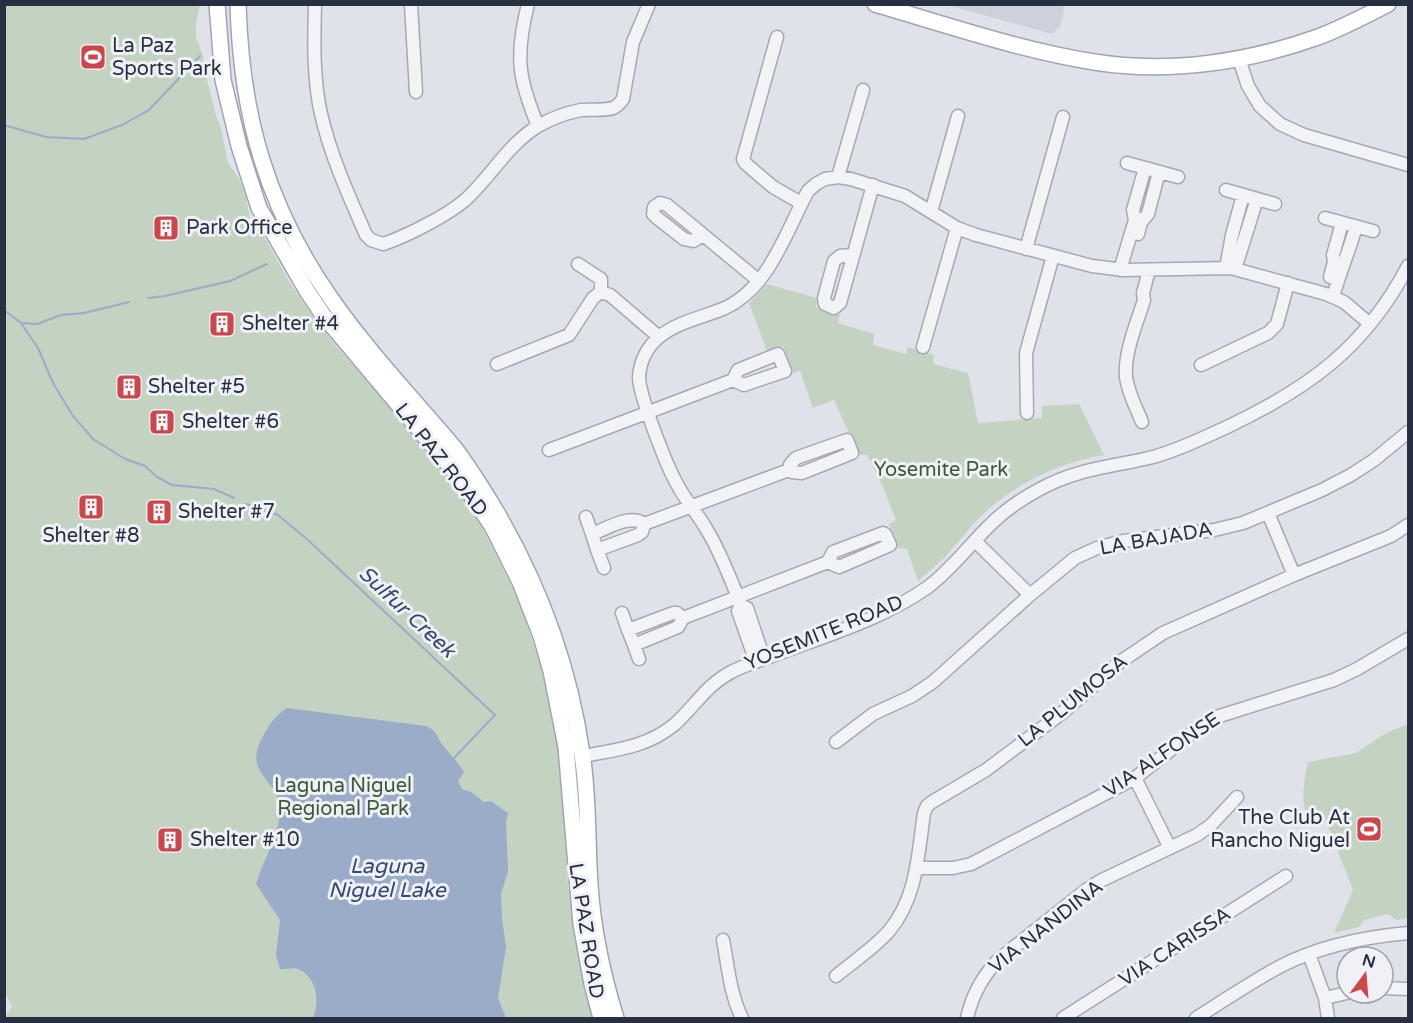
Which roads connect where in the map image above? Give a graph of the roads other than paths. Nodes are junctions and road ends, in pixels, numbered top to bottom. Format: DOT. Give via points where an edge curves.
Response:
graph roads {
  1 [pos="217,4"];
  2 [pos="238,4"];
  3 [pos="315,4"];
  4 [pos="411,4"];
  5 [pos="528,4"];
  6 [pos="649,4"];
  7 [pos="875,4"];
  8 [pos="1388,4"];
  9 [pos="777,37"];
  10 [pos="1239,59"];
  11 [pos="862,90"];
  12 [pos="416,92"];
  13 [pos="958,116"];
  14 [pos="1062,117"];
  15 [pos="538,126"];
  16 [pos="1127,163"];
  17 [pos="1408,165"];
  18 [pos="1145,168"];
  19 [pos="1159,172"];
  20 [pos="838,177"];
  21 [pos="1178,177"];
  22 [pos="873,184"];
  23 [pos="1226,190"];
  24 [pos="1243,195"];
  25 [pos="1257,199"];
  26 [pos="801,203"];
  27 [pos="1275,204"];
  28 [pos="931,212"];
  29 [pos="1325,218"];
  30 [pos="1138,221"];
  31 [pos="1342,223"];
  32 [pos="1356,227"];
  33 [pos="957,228"];
  34 [pos="1373,231"];
  35 [pos="703,235"];
  36 [pos="1238,242"];
  37 [pos="1026,249"];
  38 [pos="852,255"];
  39 [pos="1053,256"];
  40 [pos="1338,263"];
  41 [pos="578,264"];
  42 [pos="1408,266"];
  43 [pos="1231,268"];
  44 [pos="1124,270"];
  45 [pos="1152,270"];
  46 [pos="759,281"];
  47 [pos="1288,283"];
  48 [pos="601,292"];
  49 [pos="1329,295"];
  50 [pos="1370,324"];
  51 [pos="659,337"];
  52 [pos="923,346"];
  53 [pos="497,364"];
  54 [pos="1201,365"];
  55 [pos="733,380"];
  56 [pos="648,412"];
  57 [pos="1027,413"];
  58 [pos="1142,422"];
  59 [pos="1408,432"];
  60 [pos="549,450"];
  61 [pos="789,470"];
  62 [pos="691,506"];
  63 [pos="1268,513"];
  64 [pos="586,517"];
  65 [pos="644,525"];
  66 [pos="1408,525"];
  67 [pos="592,534"];
  68 [pos="975,541"];
  69 [pos="597,550"];
  70 [pos="828,562"];
  71 [pos="604,568"];
  72 [pos="1294,575"];
  73 [pos="1029,595"];
  74 [pos="739,601"];
  75 [pos="622,613"];
  76 [pos="683,618"];
  77 [pos="628,630"];
  78 [pos="1408,639"];
  79 [pos="634,645"];
  80 [pos="639,659"];
  81 [pos="760,661"];
  82 [pos="551,671"];
  83 [pos="836,742"];
  84 [pos="583,756"];
  85 [pos="1135,778"];
  86 [pos="1237,797"];
  87 [pos="573,835"];
  88 [pos="1170,848"];
  89 [pos="917,868"];
  90 [pos="1286,876"];
  91 [pos="1408,933"];
  92 [pos="723,940"];
  93 [pos="1309,954"];
  94 [pos="836,976"];
  95 [pos="1335,996"];
  96 [pos="1325,998"];
  97 [pos="1213,1014"];
  98 [pos="601,1018"];
  99 [pos="616,1018"];
  100 [pos="742,1018"];
  101 [pos="967,1018"];
  102 [pos="1066,1018"];
  103 [pos="1196,1018"];
  104 [pos="1328,1018"];
  1 -- 82 [label="main road, LA PAZ ROAD" via="223,80 259,208 323,315 459,477 492,526 520,582"];
  2 -- 84 [label="main road, LA PAZ ROAD" via="241,63 250,120 283,216 333,301 457,451 512,537 552,628"];
  3 -- 15 [label="street" via="314,57 321,114 340,175 366,235 376,243 390,242 464,201 505,153"];
  4 -- 12 [label="street"];
  5 -- 15 [label="street" via="521,32 519,68 524,93"];
  6 -- 15 [label="street" via="633,42 620,104 558,116"];
  7 -- 10 [label="main road" via="1025,48 1097,63 1146,66"];
  8 -- 10 [label="main road" via="1319,36"];
  9 -- 26 [label="street" via="743,159 773,187"];
  10 -- 17 [label="street" via="1260,106 1280,124 1304,135"];
  11 -- 20 [label="street"];
  13 -- 28 [label="street"];
  14 -- 37 [label="street"];
  16 -- 18 [label="street"];
  18 -- 19 [label="street"];
  18 -- 30 [label="street" via="1133,210"];
  19 -- 21 [label="street"];
  19 -- 30 [label="street" via="1148,214"];
  20 -- 22 [label="street"];
  20 -- 26 [label="street" via="816,183"];
  22 -- 28 [label="street" via="905,196"];
  22 -- 38 [label="street"];
  23 -- 24 [label="street"];
  24 -- 25 [label="street"];
  24 -- 36 [label="street" via="1232,235"];
  25 -- 27 [label="street"];
  25 -- 36 [label="street" via="1246,238"];
  26 -- 46 [label="street"];
  28 -- 33 [label="street"];
  29 -- 31 [label="street"];
  30 -- 44 [label="street"];
  31 -- 32 [label="street"];
  31 -- 40 [label="street" via="1333,255"];
  32 -- 34 [label="street"];
  32 -- 40 [label="street" via="1347,258"];
  33 -- 37 [label="street"];
  33 -- 52 [label="street"];
  35 -- 46 [label="street"];
  36 -- 43 [label="street"];
  37 -- 39 [label="street"];
  39 -- 44 [label="street"];
  39 -- 57 [label="street" via="1026,353"];
  40 -- 49 [label="street"];
  41 -- 48 [label="street" via="601,279"];
  42 -- 50 [label="street, YOSEMITE ROAD" via="1392,296"];
  43 -- 45 [label="street"];
  43 -- 47 [label="street"];
  44 -- 45 [label="street"];
  45 -- 58 [label="street" via="1150,294 1144,300 1127,360 1130,394"];
  46 -- 51 [label="street" via="727,307"];
  47 -- 49 [label="street"];
  47 -- 54 [label="street" via="1277,324 1268,333"];
  48 -- 51 [label="street" via="610,295"];
  48 -- 53 [label="street" via="569,335"];
  49 -- 50 [label="street"];
  50 -- 68 [label="street, YOSEMITE ROAD" via="1338,359 1287,397 1181,448 1095,468 1040,489 993,521"];
  51 -- 56 [label="street" via="640,368 639,380"];
  55 -- 56 [label="street"];
  56 -- 60 [label="street"];
  56 -- 62 [label="street" via="677,484"];
  59 -- 63 [label="street, LA BAJADA" via="1351,475"];
  61 -- 62 [label="street"];
  62 -- 65 [label="street"];
  62 -- 74 [label="street" via="708,531"];
  63 -- 72 [label="street"];
  63 -- 73 [label="street, LA BAJADA" via="1214,530 1097,548 1075,558"];
  64 -- 67 [label="street"];
  65 -- 67 [label="street" via="631,520"];
  65 -- 69 [label="street" via="638,535"];
  66 -- 72 [label="street, LA PLUMOSA" via="1391,536"];
  67 -- 69 [label="street"];
  68 -- 73 [label="street"];
  68 -- 81 [label="street, YOSEMITE ROAD" via="931,585 905,602"];
  69 -- 71 [label="street"];
  70 -- 74 [label="street"];
  72 -- 89 [label="street, LA PLUMOSA" via="1163,633 1120,662 1071,706 986,770 932,802 924,813"];
  73 -- 83 [label="street, LA BAJADA" via="933,682 873,714"];
  74 -- 76 [label="street"];
  74 -- 81 [label="street" via="738,611"];
  75 -- 77 [label="street"];
  76 -- 77 [label="street" via="673,613"];
  76 -- 79 [label="street" via="678,627"];
  77 -- 79 [label="street"];
  78 -- 85 [label="street, VIA ALFONSE" via="1334,680 1210,719"];
  79 -- 80 [label="street"];
  81 -- 84 [label="street, YOSEMITE ROAD" via="735,670 709,687 676,723 639,746"];
  82 -- 84 [label="main road" via="560,678 575,748"];
  82 -- 87 [label="main road, LA PAZ ROAD" via="566,747"];
  84 -- 87 [label="main road" via="577,766 579,827"];
  84 -- 99 [label="main road, LA PAZ ROAD" via="594,918"];
  85 -- 88 [label="street"];
  85 -- 89 [label="street, VIA ALFONSE" via="971,864"];
  86 -- 88 [label="street, VIA NANDINA" via="1211,825"];
  87 -- 98 [label="main road, LA PAZ ROAD" via="582,934"];
  88 -- 101 [label="street, VIA NANDINA" via="1086,890 998,960 977,988"];
  89 -- 94 [label="street, LA PLUMOSA" via="899,917 877,942"];
  90 -- 102 [label="street, VIA CARISSA"];
  91 -- 93 [label="street" via="1357,940"];
  92 -- 100 [label="street" via="731,988"];
  93 -- 96 [label="street"];
  93 -- 97 [label="street" via="1281,966"];
  95 -- 96 [label="street"];
  96 -- 104 [label="street"];
  97 -- 103 [label="street"];
}
